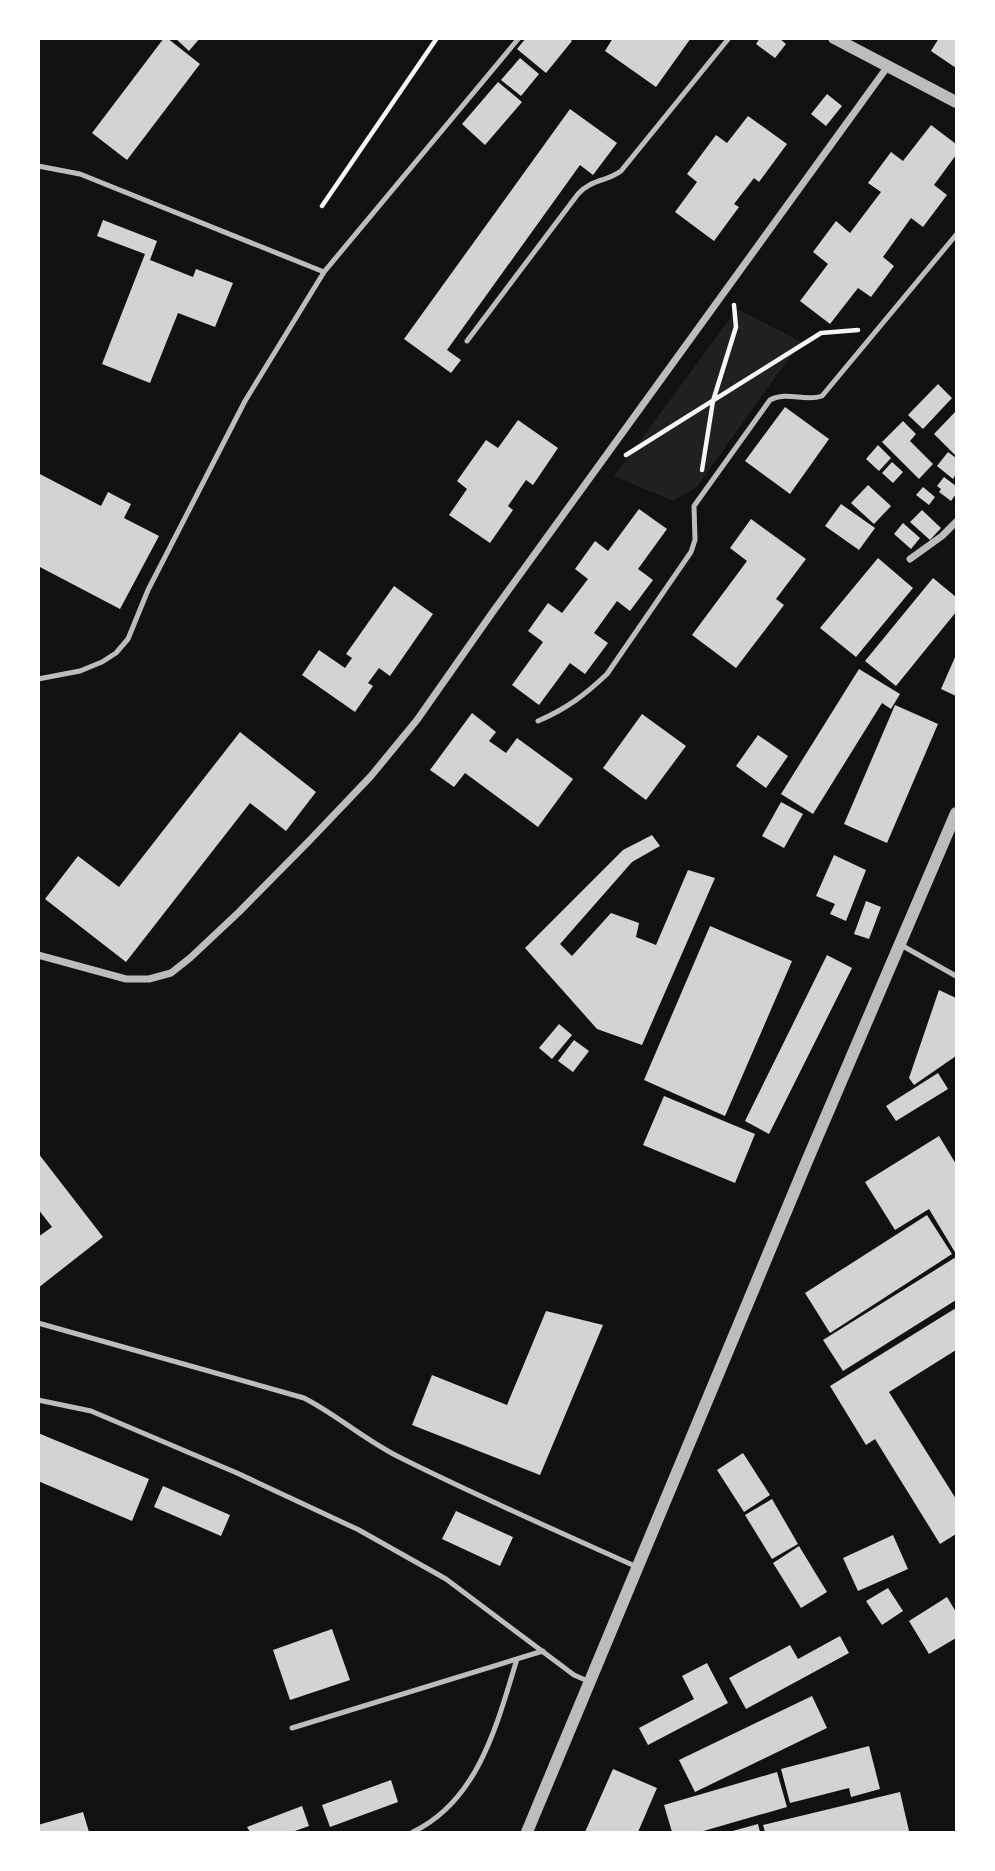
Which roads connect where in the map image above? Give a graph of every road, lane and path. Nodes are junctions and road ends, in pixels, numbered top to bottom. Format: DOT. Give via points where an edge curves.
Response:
graph roads {
  1 [pos="437,38"];
  2 [pos="519,38"];
  3 [pos="729,38"];
  4 [pos="834,38"];
  5 [pos="888,66"];
  6 [pos="957,102"];
  7 [pos="38,166"];
  8 [pos="322,206"];
  9 [pos="957,235"];
  10 [pos="324,272"];
  11 [pos="726,288"];
  12 [pos="879,328"];
  13 [pos="467,341"];
  14 [pos="713,401"];
  15 [pos="623,457"];
  16 [pos="697,502"];
  17 [pos="957,522"];
  18 [pos="910,559"];
  19 [pos="38,680"];
  20 [pos="538,721"];
  21 [pos="957,813"];
  22 [pos="901,945"];
  23 [pos="38,955"];
  24 [pos="957,976"];
  25 [pos="38,1324"];
  26 [pos="38,1400"];
  27 [pos="637,1567"];
  28 [pos="543,1651"];
  29 [pos="517,1659"];
  30 [pos="590,1682"];
  31 [pos="292,1728"];
  32 [pos="413,1832"];
  33 [pos="527,1832"];
  1 -- 8 [label="path"];
  2 -- 10 [label="lane"];
  3 -- 13 [label="lane" via="621,171 588,184 578,194"];
  4 -- 5 [label="street"];
  5 -- 6 [label="street"];
  5 -- 11 [label="street"];
  7 -- 10 [label="lane" via="80,174"];
  9 -- 12 [label="lane"];
  10 -- 19 [label="lane" via="245,401 148,590 128,639 102,662"];
  11 -- 14 [label="path" via="734,303 736,327"];
  11 -- 23 [label="street" via="417,720 371,776 239,912 190,958 171,972 149,979 126,979"];
  12 -- 14 [label="path" via="821,332"];
  12 -- 16 [label="lane" via="822,396 785,395 769,400"];
  14 -- 15 [label="path"];
  14 -- 16 [label="path"];
  16 -- 20 [label="lane" via="691,552 607,674 561,712"];
  17 -- 18 [label="street"];
  21 -- 22 [label="street"];
  22 -- 24 [label="lane"];
  22 -- 27 [label="street"];
  25 -- 27 [label="lane" via="303,1398 399,1456"];
  26 -- 28 [label="lane" via="91,1411 359,1530 446,1579"];
  27 -- 30 [label="street"];
  28 -- 29 [label="lane"];
  28 -- 30 [label="lane"];
  29 -- 31 [label="lane"];
  29 -- 32 [label="lane" via="496,1726 468,1784 445,1810"];
  30 -- 33 [label="street"];
}
